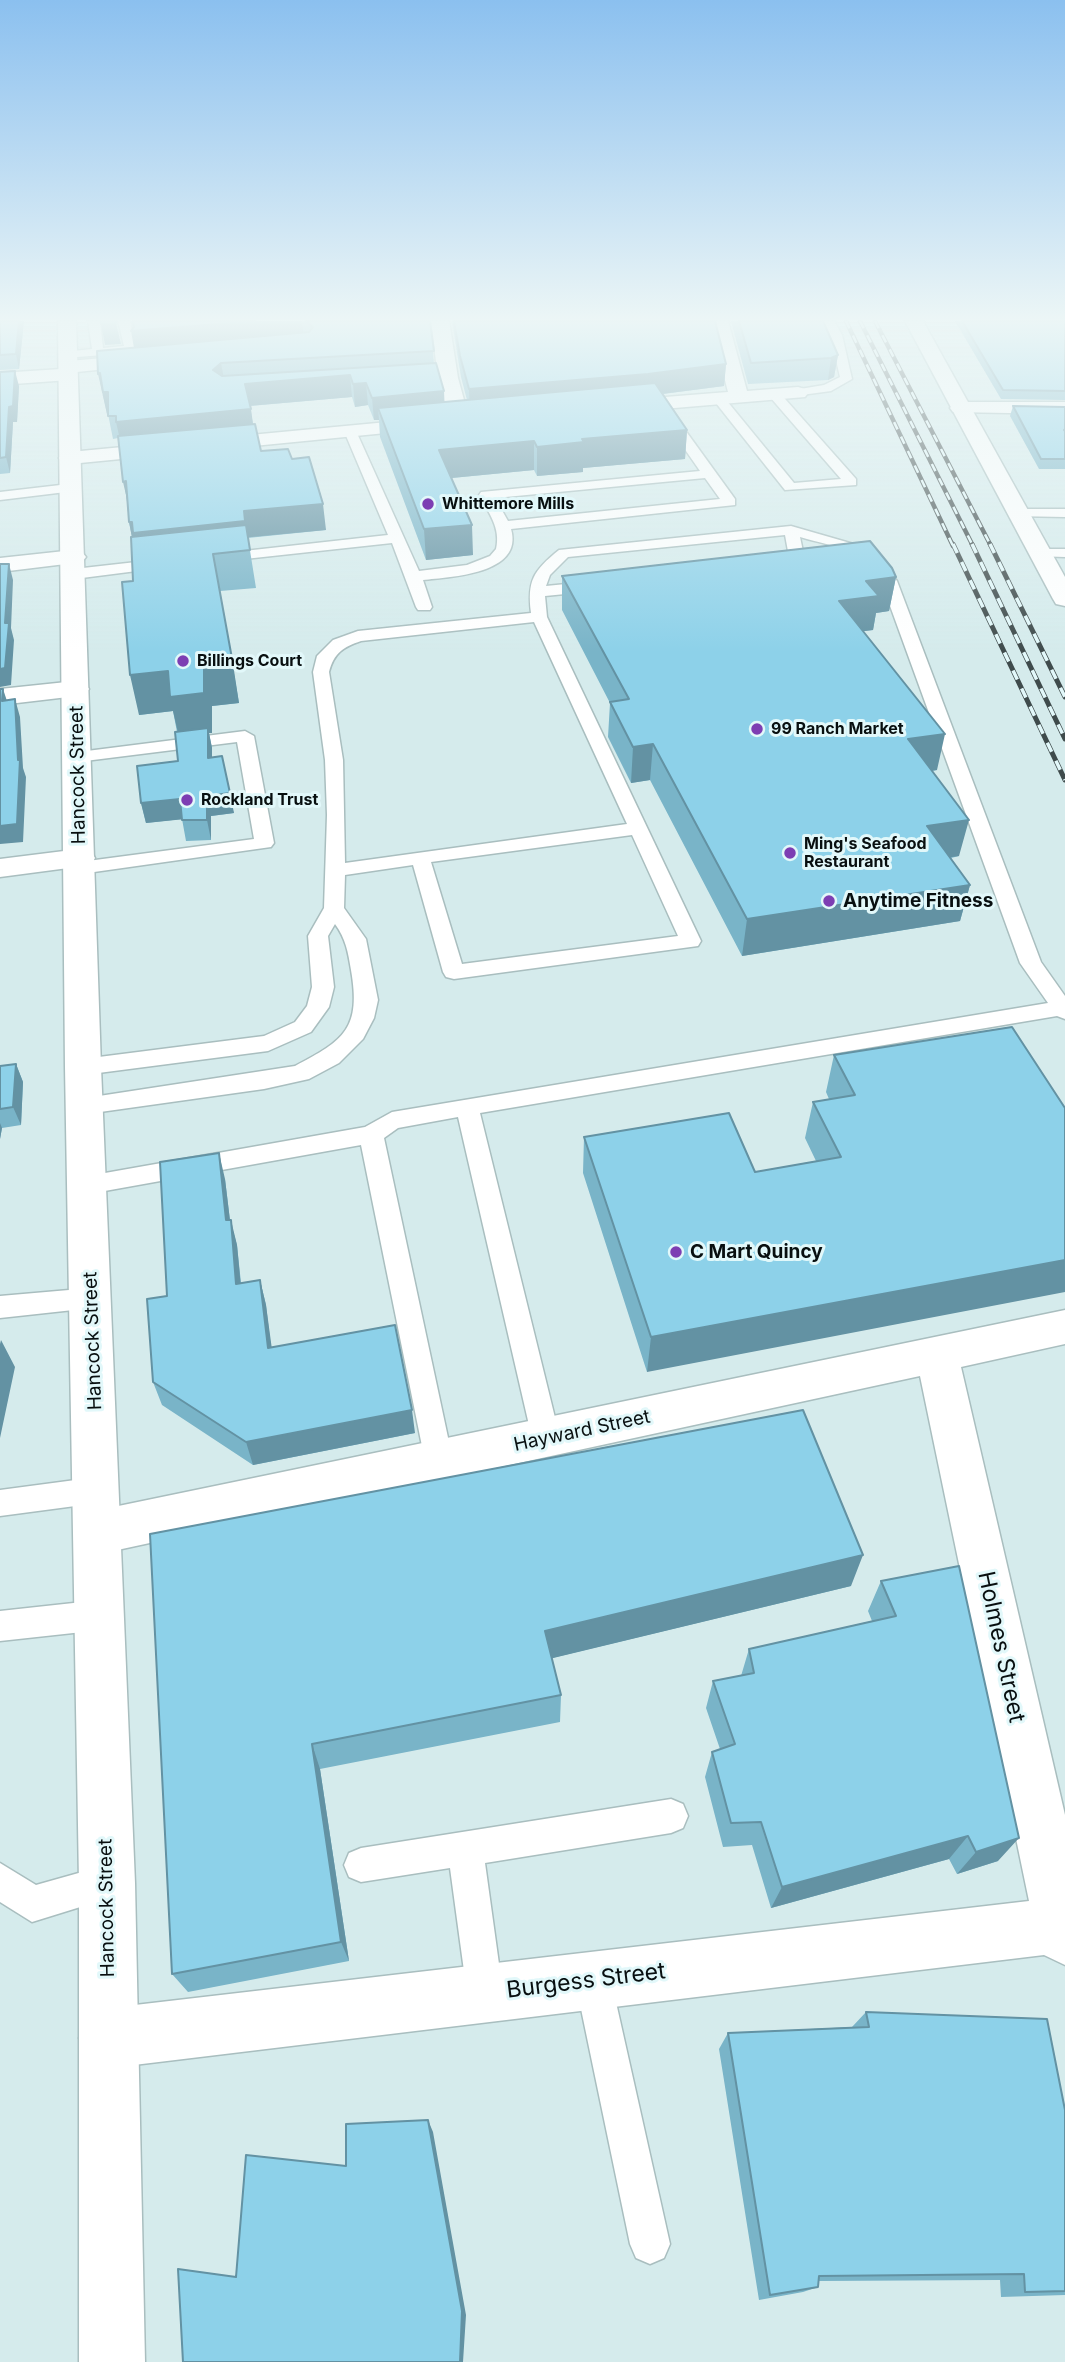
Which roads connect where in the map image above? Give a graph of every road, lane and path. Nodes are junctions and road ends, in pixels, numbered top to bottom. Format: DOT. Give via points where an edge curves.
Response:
graph roads {
  1 [pos="70,431"];
  2 [pos="348,431"];
  3 [pos="350,431"];
  4 [pos="678,431"];
  5 [pos="752,431"];
  6 [pos="806,431"];
  7 [pos="974,431"];
  8 [pos="70,458"];
  9 [pos="709,474"];
  10 [pos="69,488"];
  11 [pos="0,496"];
  12 [pos="1018,513"];
  13 [pos="1065,513"];
  14 [pos="501,526"];
  15 [pos="791,530"];
  16 [pos="397,538"];
  17 [pos="1040,553"];
  18 [pos="1065,553"];
  19 [pos="204,560"];
  20 [pos="177,563"];
  21 [pos="0,565"];
  22 [pos="74,566"];
  23 [pos="770,569"];
  24 [pos="414,576"];
  25 [pos="618,584"];
  26 [pos="1063,589"];
  27 [pos="535,592"];
  28 [pos="424,607"];
  29 [pos="538,617"];
  30 [pos="76,689"];
  31 [pos="0,697"];
  32 [pos="132,750"];
  33 [pos="77,757"];
  34 [pos="236,758"];
  35 [pos="162,768"];
  36 [pos="638,828"];
  37 [pos="258,844"];
  38 [pos="420,857"];
  39 [pos="80,863"];
  40 [pos="0,868"];
  41 [pos="334,870"];
  42 [pos="334,908"];
  43 [pos="1064,1010"];
  44 [pos="83,1068"];
  45 [pos="86,1106"];
  46 [pos="467,1107"];
  47 [pos="371,1135"];
  48 [pos="88,1185"];
  49 [pos="92,1299"];
  50 [pos="0,1307"];
  51 [pos="1065,1327"];
  52 [pos="937,1356"];
  53 [pos="546,1438"];
  54 [pos="439,1461"];
  55 [pos="0,1503"];
  56 [pos="99,1511"];
  57 [pos="101,1615"];
  58 [pos="0,1626"];
  59 [pos="671,1816"];
  60 [pos="465,1849"];
  61 [pos="361,1865"];
  62 [pos="0,1881"];
  63 [pos="107,1883"];
  64 [pos="1064,1931"];
  65 [pos="593,1980"];
  66 [pos="485,1993"];
  67 [pos="109,2038"];
  68 [pos="650,2244"];
  69 [pos="112,2362"];
  1 -- 8 [label="street, Hancock Street"];
  2 -- 8 [label="street"];
  3 -- 16 [label="lane"];
  4 -- 9 [label="lane"];
  5 -- 6 [label="lane" via="790,487 850,482"];
  7 -- 12 [label="street"];
  8 -- 10 [label="street, Hancock Street"];
  9 -- 14 [label="lane" via="486,495"];
  9 -- 14 [label="lane" via="730,502"];
  10 -- 11 [label="lane"];
  10 -- 22 [label="street, Hancock Street"];
  12 -- 13 [label="lane"];
  12 -- 17 [label="street"];
  14 -- 24 [label="lane" via="506,549 496,561"];
  15 -- 23 [label="lane" via="798,566"];
  15 -- 27 [label="lane" via="564,553 542,570"];
  15 -- 43 [label="lane" via="859,550 873,559 889,580 1031,964"];
  16 -- 19 [label="lane"];
  16 -- 24 [label="lane"];
  17 -- 18 [label="lane"];
  17 -- 26 [label="street"];
  20 -- 22 [label="lane"];
  21 -- 22 [label="street"];
  22 -- 30 [label="street, Hancock Street"];
  24 -- 28 [label="lane"];
  25 -- 27 [label="lane"];
  27 -- 29 [label="lane"];
  29 -- 36 [label="lane"];
  29 -- 41 [label="lane" via="358,636 325,656 321,672 334,760"];
  30 -- 31 [label="street"];
  30 -- 33 [label="street, Hancock Street"];
  32 -- 33 [label="lane"];
  32 -- 35 [label="lane"];
  32 -- 37 [label="lane" via="246,736"];
  33 -- 39 [label="street, Hancock Street"];
  34 -- 37 [label="lane"];
  36 -- 38 [label="lane"];
  36 -- 38 [label="lane" via="691,941 454,972"];
  37 -- 39 [label="lane"];
  38 -- 41 [label="lane"];
  39 -- 40 [label="street"];
  39 -- 44 [label="street, Hancock Street"];
  41 -- 42 [label="lane"];
  42 -- 44 [label="lane" via="318,936 323,987 318,1007 303,1027 268,1043"];
  42 -- 45 [label="lane" via="356,939 367,1000 355,1034 331,1057 301,1073 264,1081"];
  43 -- 46 [label="lane"];
  44 -- 45 [label="street, Hancock Street"];
  45 -- 48 [label="street, Hancock Street"];
  46 -- 47 [label="lane" via="391,1121"];
  46 -- 53 [label="lane"];
  47 -- 48 [label="lane"];
  47 -- 54 [label="lane"];
  48 -- 49 [label="street, Hancock Street"];
  49 -- 50 [label="lane"];
  49 -- 56 [label="street, Hancock Street"];
  51 -- 52 [label="street, Hayward Street"];
  52 -- 53 [label="street, Hayward Street"];
  52 -- 64 [label="street, Holmes Street"];
  53 -- 54 [label="street, Hayward Street"];
  54 -- 56 [label="street, Hayward Street"];
  55 -- 56 [label="lane"];
  56 -- 57 [label="street, Hancock Street"];
  57 -- 58 [label="lane"];
  57 -- 63 [label="street, Hancock Street"];
  59 -- 60 [label="lane"];
  60 -- 61 [label="lane"];
  60 -- 66 [label="lane"];
  62 -- 63 [label="lane" via="32,1904"];
  63 -- 67 [label="street, Hancock Street"];
  64 -- 65 [label="street, Burgess Street"];
  65 -- 66 [label="street, Burgess Street"];
  65 -- 68 [label="lane"];
  66 -- 67 [label="street, Burgess Street"];
  67 -- 69 [label="street, Hancock Street"];
}
